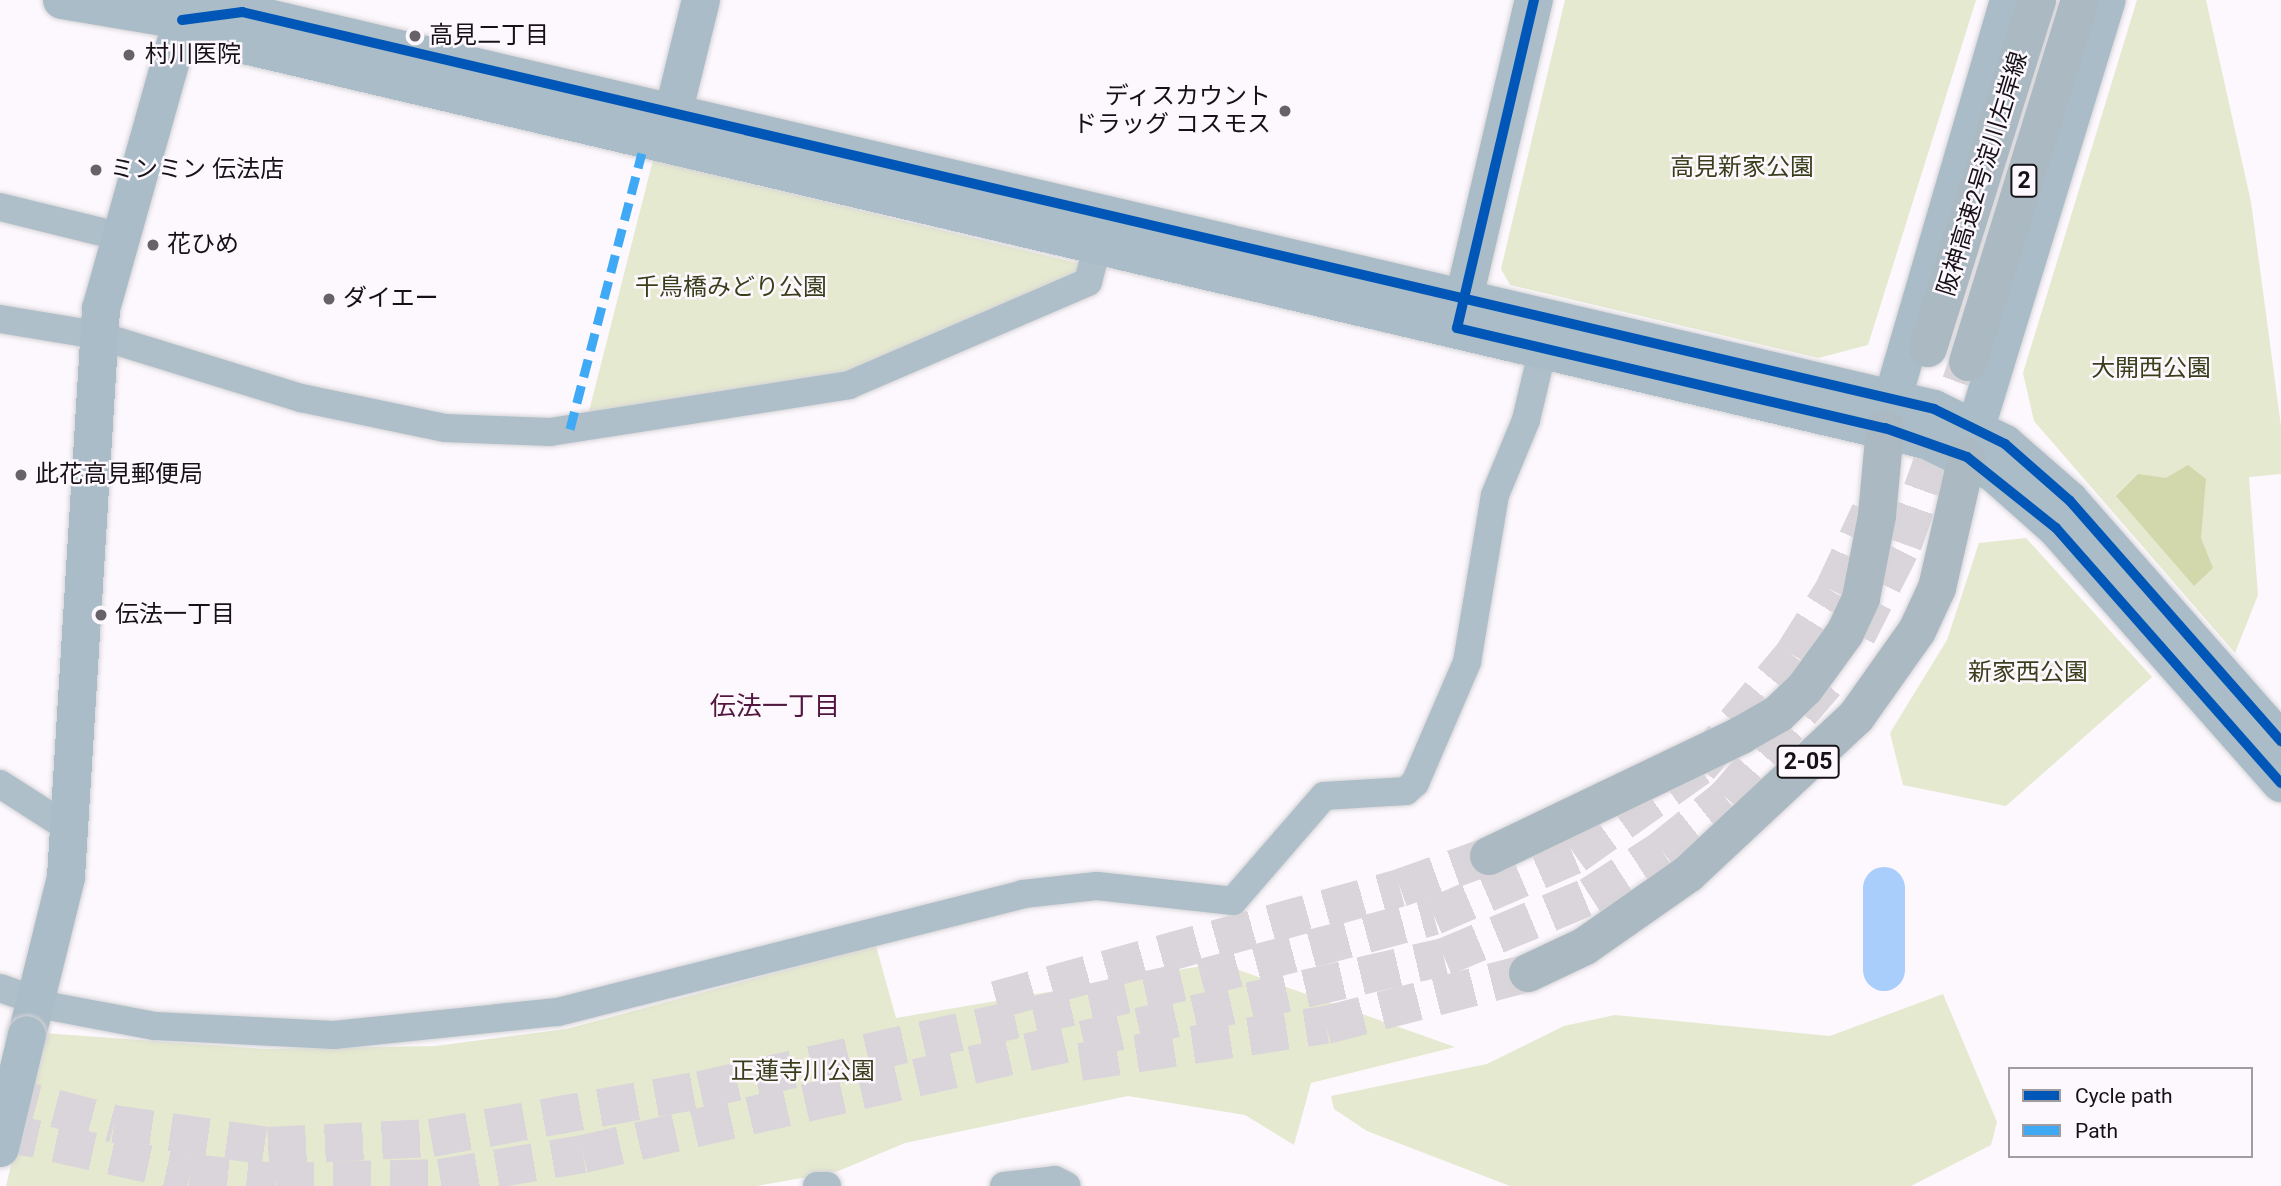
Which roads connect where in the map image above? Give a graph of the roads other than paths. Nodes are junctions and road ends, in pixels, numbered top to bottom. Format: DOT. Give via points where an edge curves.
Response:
graph roads {
  1 [pos="62,0"];
  2 [pos="701,0"];
  3 [pos="1534,0"];
  4 [pos="2009,0"];
  5 [pos="2037,0"];
  6 [pos="2080,0"];
  7 [pos="2107,0"];
  8 [pos="185,10"];
  9 [pos="670,127"];
  10 [pos="0,207"];
  11 [pos="118,236"];
  12 [pos="1098,243"];
  13 [pos="1460,312"];
  14 [pos="0,319"];
  15 [pos="1547,333"];
  16 [pos="97,335"];
  17 [pos="1928,348"];
  18 [pos="1968,362"];
  19 [pos="1888,412"];
  20 [pos="1971,441"];
  21 [pos="2281,741"];
  22 [pos="2281,783"];
  23 [pos="0,784"];
  24 [pos="70,829"];
  25 [pos="1489,856"];
  26 [pos="1528,973"];
  27 [pos="21,1008"];
  28 [pos="0,1148"];
  29 [pos="817,1186"];
  30 [pos="827,1186"];
  31 [pos="1004,1186"];
  32 [pos="1067,1186"];
  1 -- 8 [label="street"];
  2 -- 9 [label="street"];
  3 -- 13 [label="street"];
  4 -- 19 [label="street"];
  5 -- 17 [label="highway, 阪神高速2号淀川左岸線 / 2"];
  6 -- 18 [label="highway, 阪神高速2号淀川左岸線 / 2"];
  7 -- 20 [label="street"];
  8 -- 9 [label="street" via="242,12"];
  8 -- 11 [label="street"];
  9 -- 12 [label="street"];
  9 -- 13 [label="street"];
  10 -- 11 [label="street"];
  11 -- 16 [label="street"];
  12 -- 13 [label="street"];
  12 -- 16 [label="street" via="1088,282 849,385 550,432 445,428 301,398"];
  13 -- 15 [label="street"];
  14 -- 16 [label="street"];
  15 -- 19 [label="street"];
  15 -- 27 [label="street" via="1526,420 1495,495 1467,662 1415,783 1406,791 1324,796 1233,901 1097,886 1023,894 558,1012 459,1025 247,1033"];
  16 -- 24 [label="street"];
  19 -- 20 [label="street"];
  19 -- 25 [label="highway" via="1861,597 1845,633 1805,688 1778,714 1741,735"];
  20 -- 21 [label="street" via="2070,501"];
  20 -- 22 [label="street" via="2056,528"];
  20 -- 26 [label="highway, 2-05" via="1937,588 1917,631 1856,717 1678,882 1586,946"];
  23 -- 24 [label="street"];
  24 -- 27 [label="street" via="66,877"];
  27 -- 28 [label="street, bridge"];
  29 -- 30 [label="street"];
  31 -- 32 [label="street" via="1055,1180"];
}
